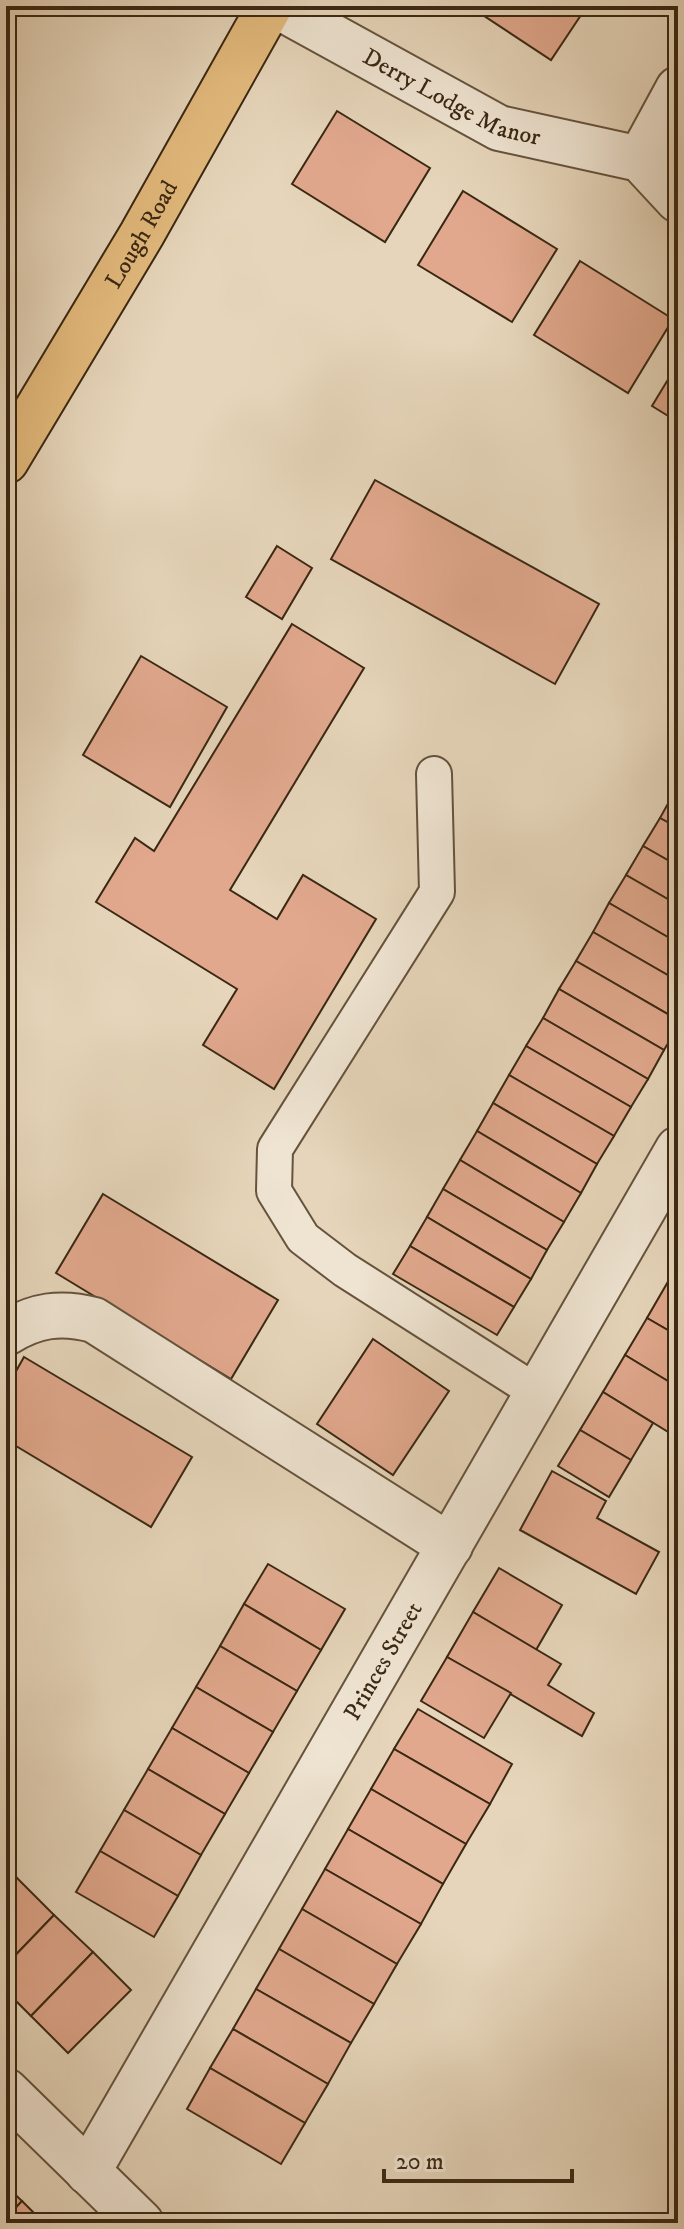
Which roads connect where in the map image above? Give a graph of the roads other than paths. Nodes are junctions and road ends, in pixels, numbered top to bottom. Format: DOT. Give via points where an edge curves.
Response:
graph roads {
  1 [pos="270,6"];
  2 [pos="277,6"];
  3 [pos="678,89"];
  4 [pos="640,159"];
  5 [pos="678,200"];
  6 [pos="6,461"];
  7 [pos="434,774"];
  8 [pos="678,1149"];
  9 [pos="6,1333"];
  10 [pos="538,1393"];
  11 [pos="450,1546"];
  12 [pos="6,2091"];
  13 [pos="88,2172"];
  14 [pos="141,2223"];
  1 -- 6 [label="main road, Lough Road"];
  2 -- 4 [label="street, Derry Lodge Manor" via="499,128"];
  3 -- 4 [label="street"];
  4 -- 5 [label="street"];
  7 -- 10 [label="lane" via="437,892 275,1149 274,1191 303,1238"];
  8 -- 10 [label="street, Princes Street"];
  9 -- 11 [label="street" via="39,1317 94,1320"];
  10 -- 11 [label="street, Princes Street"];
  11 -- 13 [label="street, Princes Street"];
  12 -- 13 [label="street"];
  13 -- 14 [label="street"];
}
